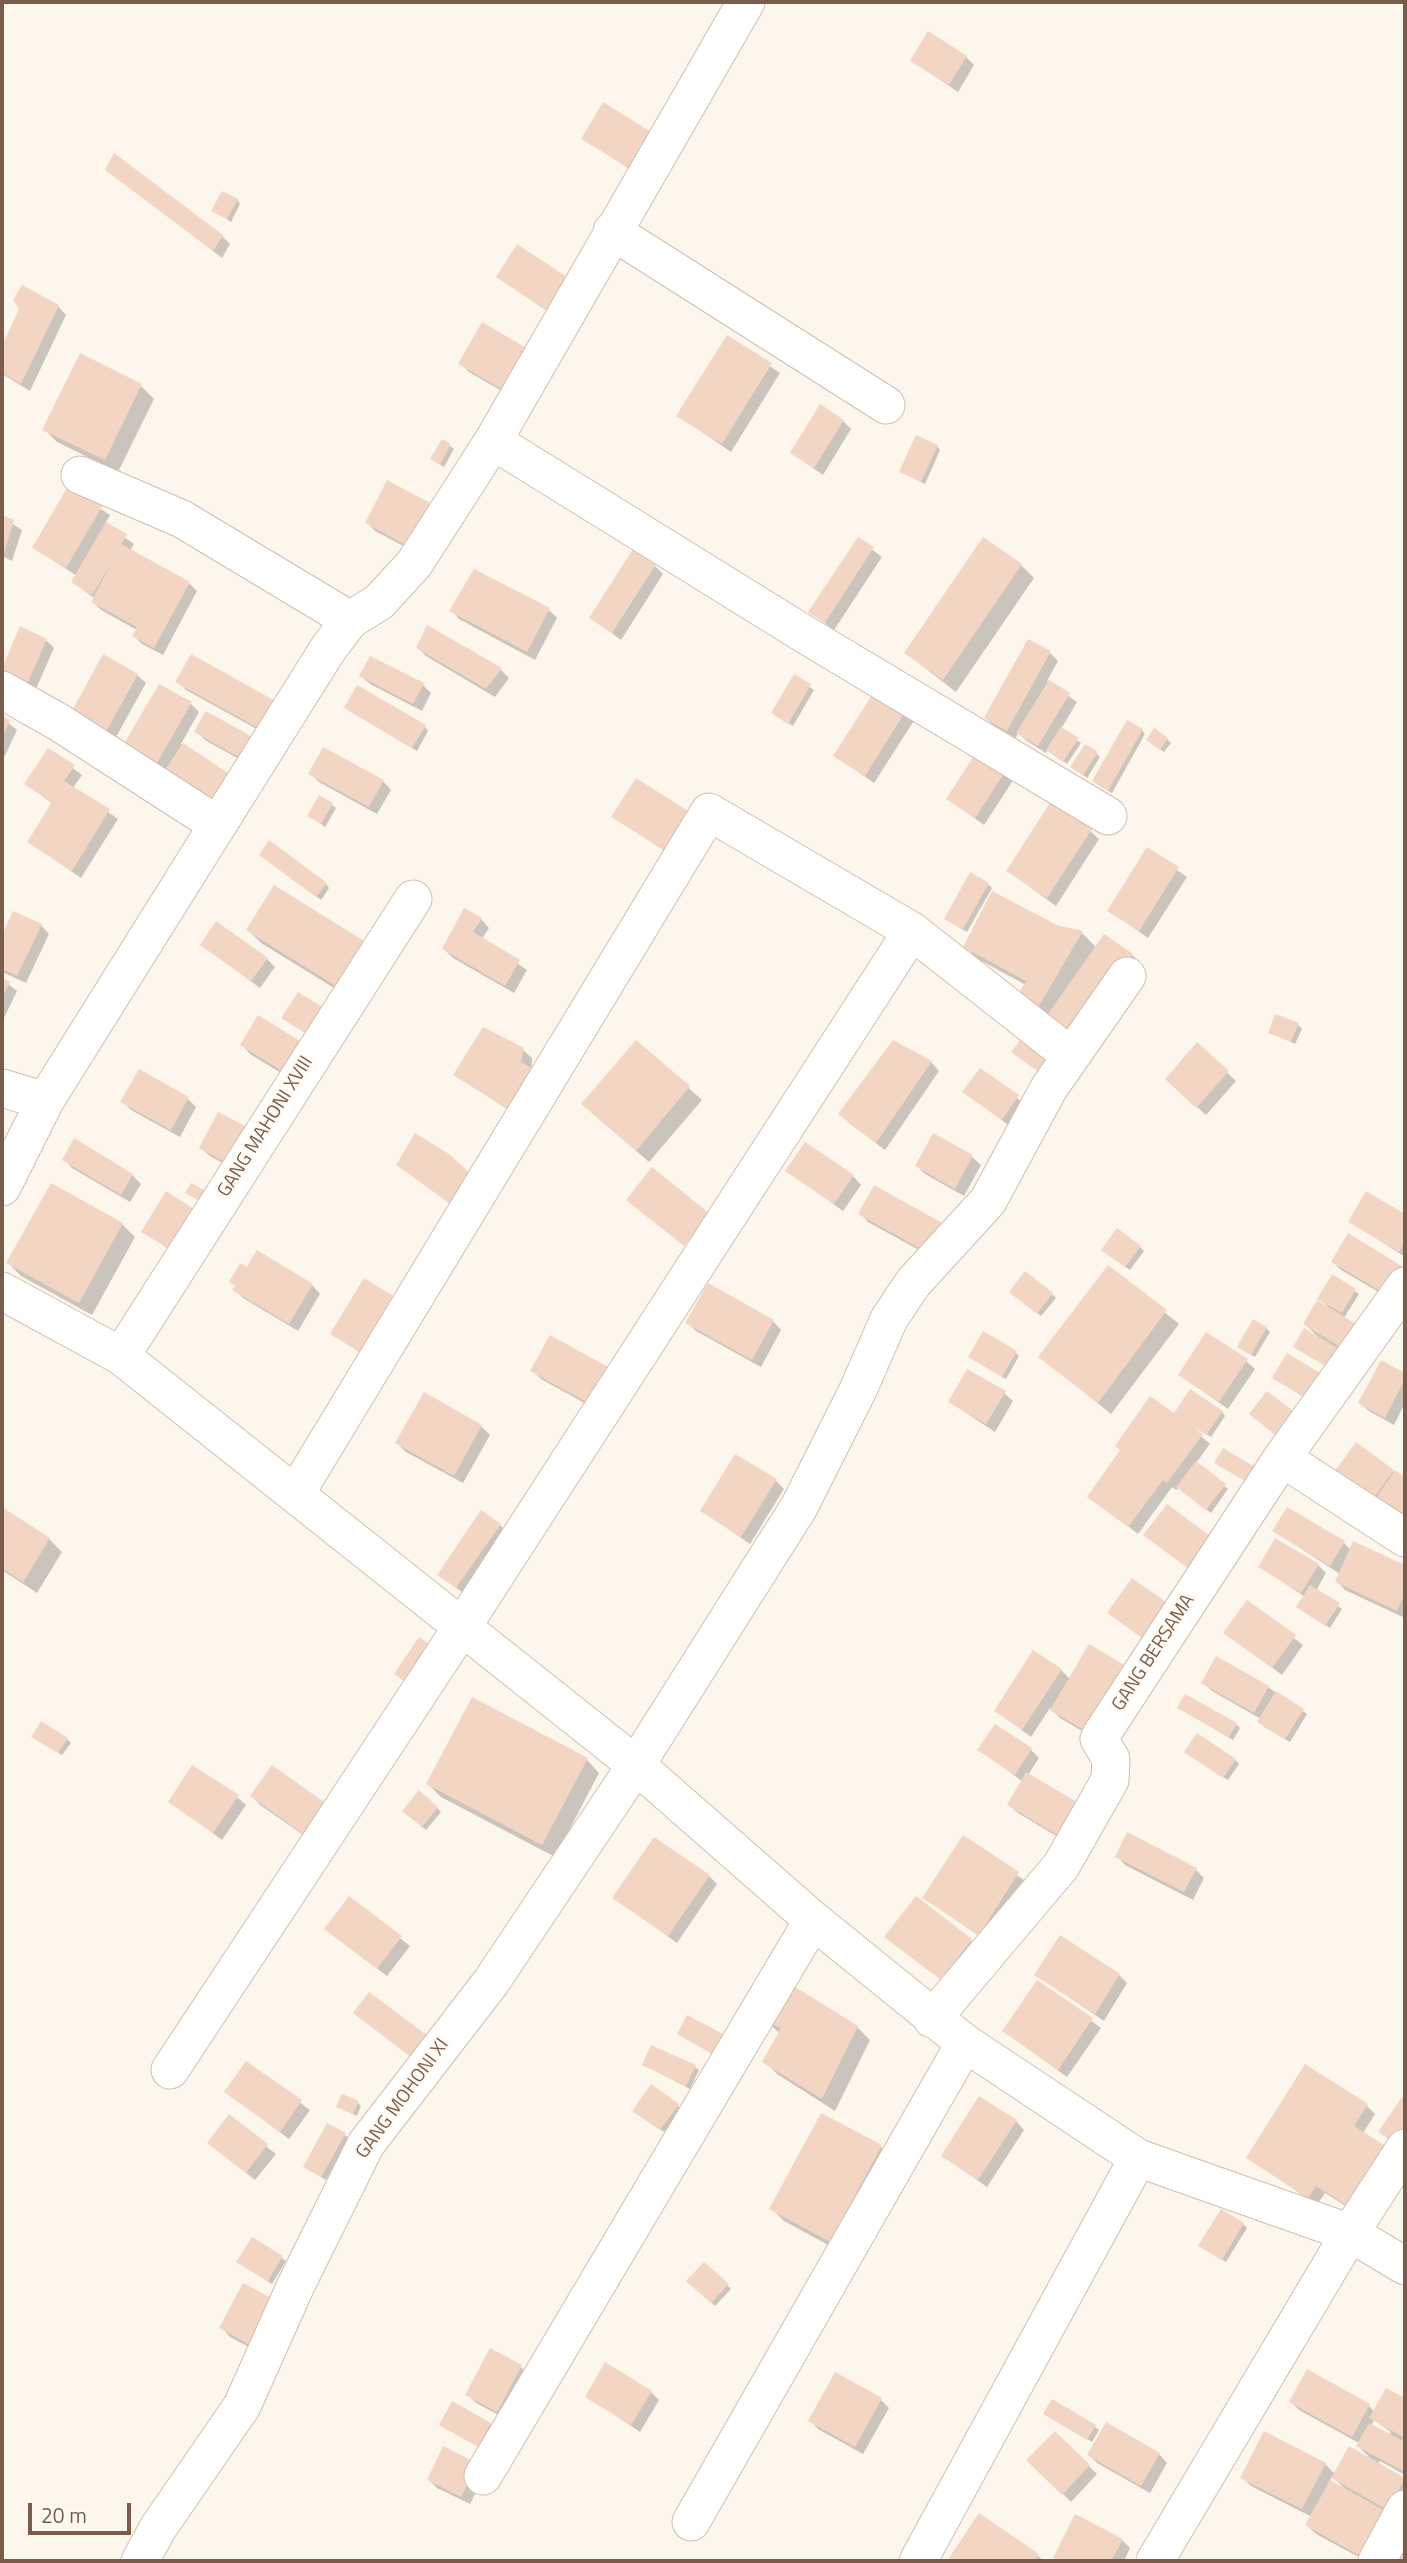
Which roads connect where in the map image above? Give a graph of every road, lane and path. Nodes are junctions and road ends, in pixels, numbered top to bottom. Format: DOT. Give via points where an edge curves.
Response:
graph roads {
  1 [pos="746,2"];
  2 [pos="612,231"];
  3 [pos="886,405"];
  4 [pos="493,440"];
  5 [pos="80,475"];
  6 [pos="349,620"];
  7 [pos="2,690"];
  8 [pos="1108,816"];
  9 [pos="218,825"];
  10 [pos="413,899"];
  11 [pos="912,931"];
  12 [pos="1127,976"];
  13 [pos="1071,1056"];
  14 [pos="2,1088"];
  15 [pos="45,1101"];
  16 [pos="2,1187"];
  17 [pos="1405,1286"];
  18 [pos="2,1291"];
  19 [pos="121,1356"];
  20 [pos="1282,1458"];
  21 [pos="296,1493"];
  22 [pos="1405,1538"];
  23 [pos="462,1627"];
  24 [pos="636,1765"];
  25 [pos="813,1920"];
  26 [pos="932,2019"];
  27 [pos="965,2043"];
  28 [pos="170,2070"];
  29 [pos="1405,2148"];
  30 [pos="1138,2158"];
  31 [pos="1350,2233"];
  32 [pos="1405,2266"];
  33 [pos="483,2476"];
  34 [pos="1405,2509"];
  35 [pos="691,2522"];
  36 [pos="140,2561"];
  37 [pos="918,2561"];
  38 [pos="1155,2561"];
  39 [pos="1377,2561"];
  1 -- 2 [label="street"];
  2 -- 3 [label="street"];
  2 -- 4 [label="street"];
  4 -- 6 [label="street" via="414,564 379,602"];
  4 -- 8 [label="street"];
  5 -- 6 [label="street" via="182,519"];
  6 -- 9 [label="street"];
  7 -- 9 [label="street"];
  9 -- 15 [label="street"];
  10 -- 19 [label="street, GANG MAHONI XVIII"];
  11 -- 13 [label="street"];
  11 -- 21 [label="street" via="709,812"];
  11 -- 23 [label="street"];
  12 -- 13 [label="street, GANG MOHONI XI"];
  13 -- 24 [label="street, GANG MOHONI XI" via="988,1201 912,1283 889,1319 799,1507"];
  14 -- 15 [label="street"];
  15 -- 16 [label="street"];
  17 -- 20 [label="street, GANG BERSAMA"];
  18 -- 19 [label="street"];
  19 -- 21 [label="street"];
  20 -- 22 [label="street"];
  20 -- 26 [label="street, GANG BERSAMA" via="1100,1737 1111,1759 1110,1780 1060,1866"];
  21 -- 23 [label="street"];
  23 -- 24 [label="street"];
  23 -- 28 [label="street"];
  24 -- 25 [label="street"];
  24 -- 36 [label="street, GANG MOHONI XI" via="491,1982 366,2144 242,2406"];
  25 -- 26 [label="street"];
  25 -- 33 [label="street"];
  26 -- 27 [label="street"];
  27 -- 30 [label="street"];
  27 -- 35 [label="street"];
  29 -- 31 [label="street"];
  30 -- 31 [label="street"];
  30 -- 37 [label="street"];
  31 -- 32 [label="street"];
  31 -- 38 [label="street"];
  34 -- 39 [label="street"];
}
